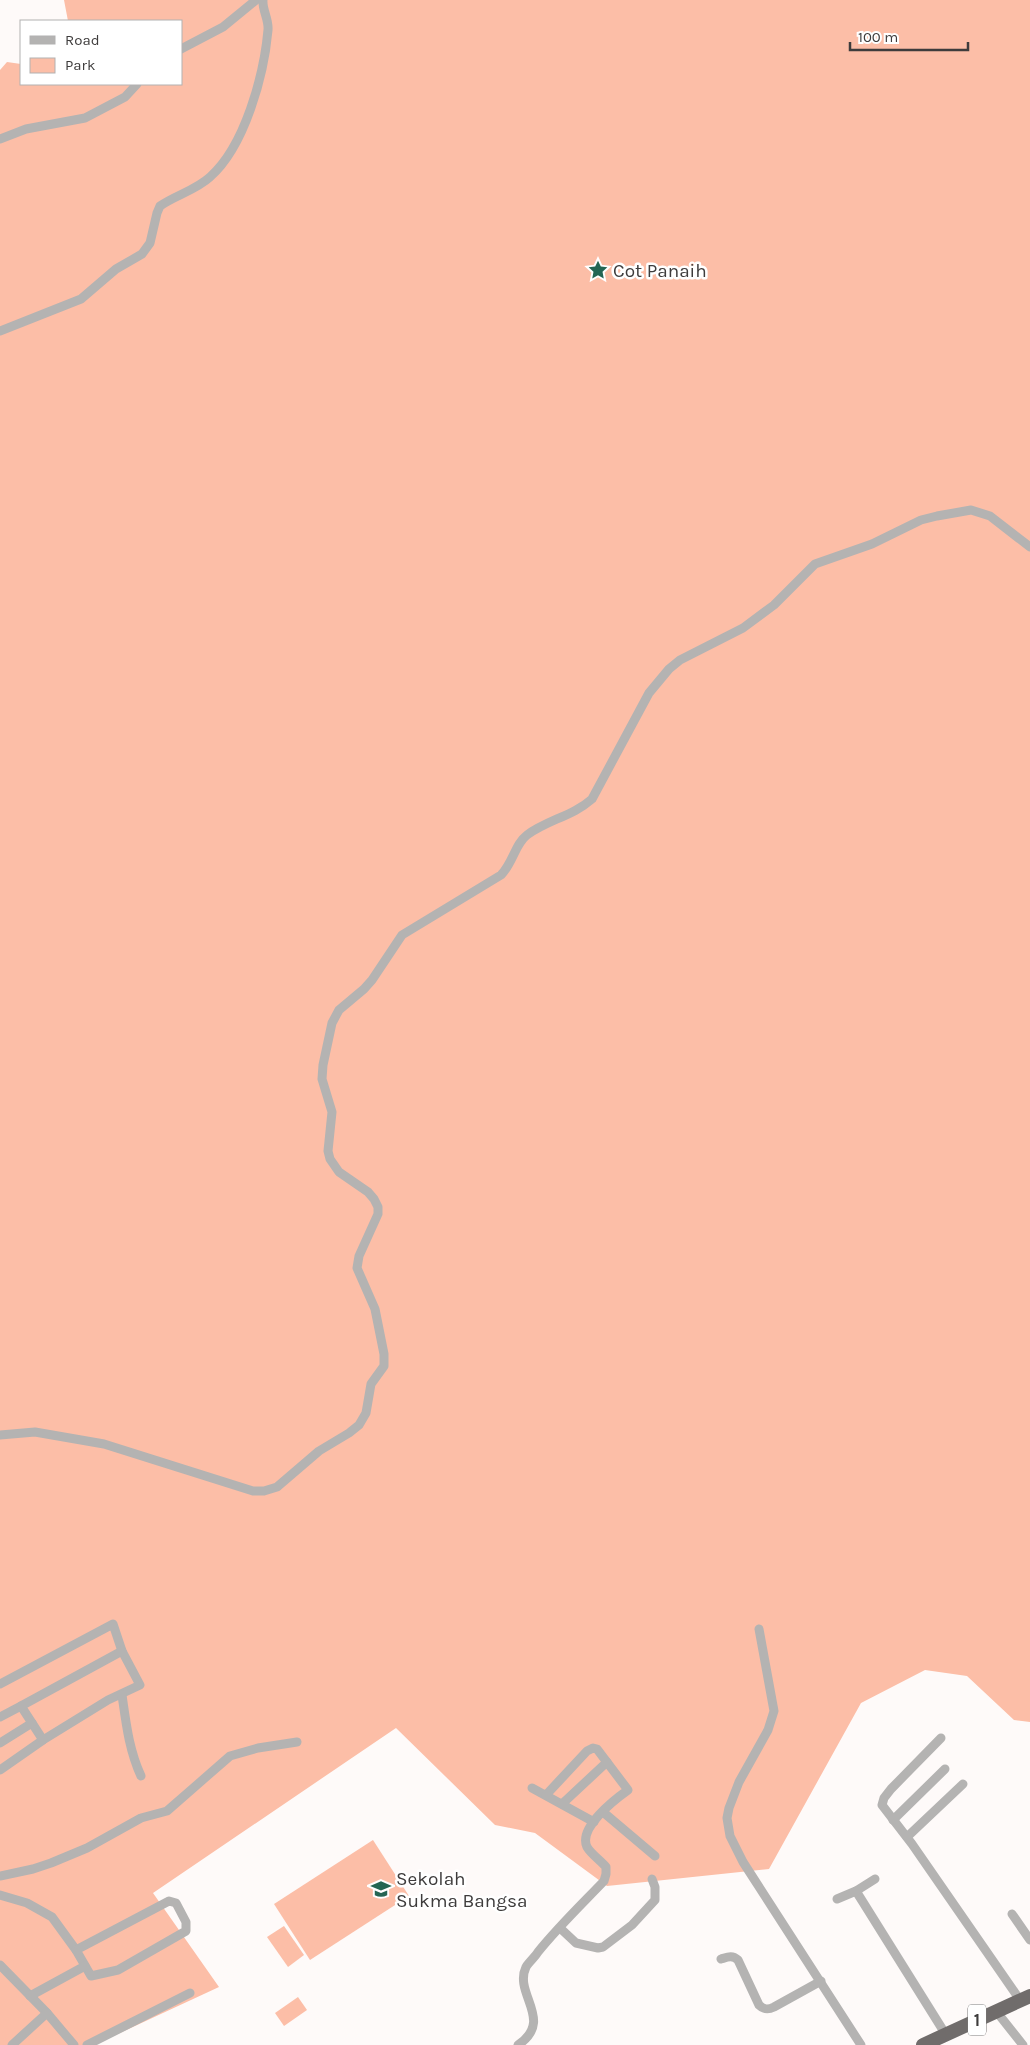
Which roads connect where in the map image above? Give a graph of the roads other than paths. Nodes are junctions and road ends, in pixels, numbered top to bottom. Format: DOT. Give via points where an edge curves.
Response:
graph roads {
  1 [pos="256,0"];
  2 [pos="263,0"];
  3 [pos="182,48"];
  4 [pos="136,85"];
  5 [pos="0,139"];
  6 [pos="0,331"];
  7 [pos="1030,547"];
  8 [pos="0,1435"];
  9 [pos="759,1629"];
  10 [pos="122,1651"];
  11 [pos="0,1684"];
  12 [pos="122,1695"];
  13 [pos="21,1706"];
  14 [pos="0,1718"];
  15 [pos="32,1723"];
  16 [pos="941,1738"];
  17 [pos="42,1740"];
  18 [pos="297,1742"];
  19 [pos="0,1743"];
  20 [pos="607,1762"];
  21 [pos="945,1769"];
  22 [pos="0,1770"];
  23 [pos="141,1776"];
  24 [pos="964,1784"];
  25 [pos="532,1788"];
  26 [pos="546,1795"];
  27 [pos="562,1804"];
  28 [pos="603,1812"];
  29 [pos="893,1820"];
  30 [pos="594,1822"];
  31 [pos="907,1837"];
  32 [pos="655,1856"];
  33 [pos="0,1876"];
  34 [pos="652,1879"];
  35 [pos="875,1879"];
  36 [pos="856,1891"];
  37 [pos="0,1896"];
  38 [pos="837,1899"];
  39 [pos="1012,1914"];
  40 [pos="560,1928"];
  41 [pos="1030,1940"];
  42 [pos="76,1950"];
  43 [pos="721,1959"];
  44 [pos="0,1965"];
  45 [pos="84,1966"];
  46 [pos="0,1974"];
  47 [pos="13,1978"];
  48 [pos="821,1981"];
  49 [pos="190,1993"];
  50 [pos="30,1996"];
  51 [pos="1025,1998"];
  52 [pos="996,2011"];
  53 [pos="47,2013"];
  54 [pos="946,2035"];
  55 [pos="12,2045"];
  56 [pos="74,2045"];
  57 [pos="87,2045"];
  58 [pos="518,2045"];
  59 [pos="861,2045"];
  60 [pos="923,2045"];
  61 [pos="1023,2045"];
  1 -- 3 [label="street" via="224,26"];
  2 -- 6 [label="street" via="268,24 261,75 237,139 220,166 208,179 160,206 146,250 116,269 86,296"];
  4 -- 5 [label="street" via="125,97 85,118 26,129"];
  7 -- 8 [label="street" via="990,516 971,510 921,520 872,544 815,564 774,605 743,628 680,660 669,669 649,693 592,799 526,836 501,874 402,935 372,980 338,1010 332,1023 322,1079 333,1118 328,1151 339,1172 368,1192 378,1207 357,1268 375,1309 384,1361 382,1370 371,1384 366,1413 349,1434 318,1451 276,1487 264,1491 253,1491 104,1444 35,1432"];
  9 -- 48 [label="street" via="773,1702 772,1720 739,1782 729,1808 728,1826 743,1862"];
  10 -- 11 [label="street" via="112,1624"];
  10 -- 12 [label="street" via="140,1685"];
  10 -- 13 [label="street"];
  12 -- 17 [label="street" via="108,1700"];
  12 -- 23 [label="street" via="131,1750"];
  13 -- 14 [label="street"];
  13 -- 15 [label="street"];
  15 -- 17 [label="street"];
  15 -- 19 [label="street"];
  16 -- 29 [label="street" via="884,1798 882,1805"];
  17 -- 22 [label="street"];
  18 -- 33 [label="street" via="230,1756 166,1811 140,1818 87,1848 52,1863"];
  20 -- 26 [label="street" via="597,1749 587,1751"];
  20 -- 27 [label="street"];
  20 -- 28 [label="street" via="628,1790"];
  21 -- 29 [label="street"];
  24 -- 31 [label="street"];
  25 -- 26 [label="street"];
  26 -- 27 [label="street"];
  27 -- 30 [label="street"];
  28 -- 30 [label="street"];
  28 -- 32 [label="street"];
  29 -- 31 [label="street"];
  30 -- 40 [label="street" via="584,1841 588,1850 606,1866 604,1881"];
  31 -- 51 [label="street"];
  34 -- 40 [label="street" via="655,1900 632,1924 603,1946 598,1948 576,1943"];
  35 -- 36 [label="street"];
  36 -- 38 [label="street"];
  36 -- 54 [label="street"];
  37 -- 42 [label="street" via="27,1903 52,1917"];
  39 -- 41 [label="street"];
  40 -- 58 [label="street" via="526,1968 524,1985 534,2024 528,2037"];
  42 -- 45 [label="street"];
  42 -- 45 [label="street" via="169,1901 176,1903 186,1922 186,1931 118,1970 91,1976"];
  43 -- 48 [label="street" via="734,1957 738,1960 763,2009 774,2007"];
  44 -- 47 [label="street"];
  45 -- 50 [label="street"];
  46 -- 47 [label="street"];
  47 -- 50 [label="street"];
  48 -- 59 [label="street"];
  49 -- 57 [label="street"];
  50 -- 53 [label="street"];
  51 -- 52 [label="highway, 1"];
  52 -- 54 [label="highway, 1"];
  52 -- 61 [label="street"];
  53 -- 55 [label="street"];
  53 -- 56 [label="street"];
  54 -- 60 [label="highway, 1"];
}
